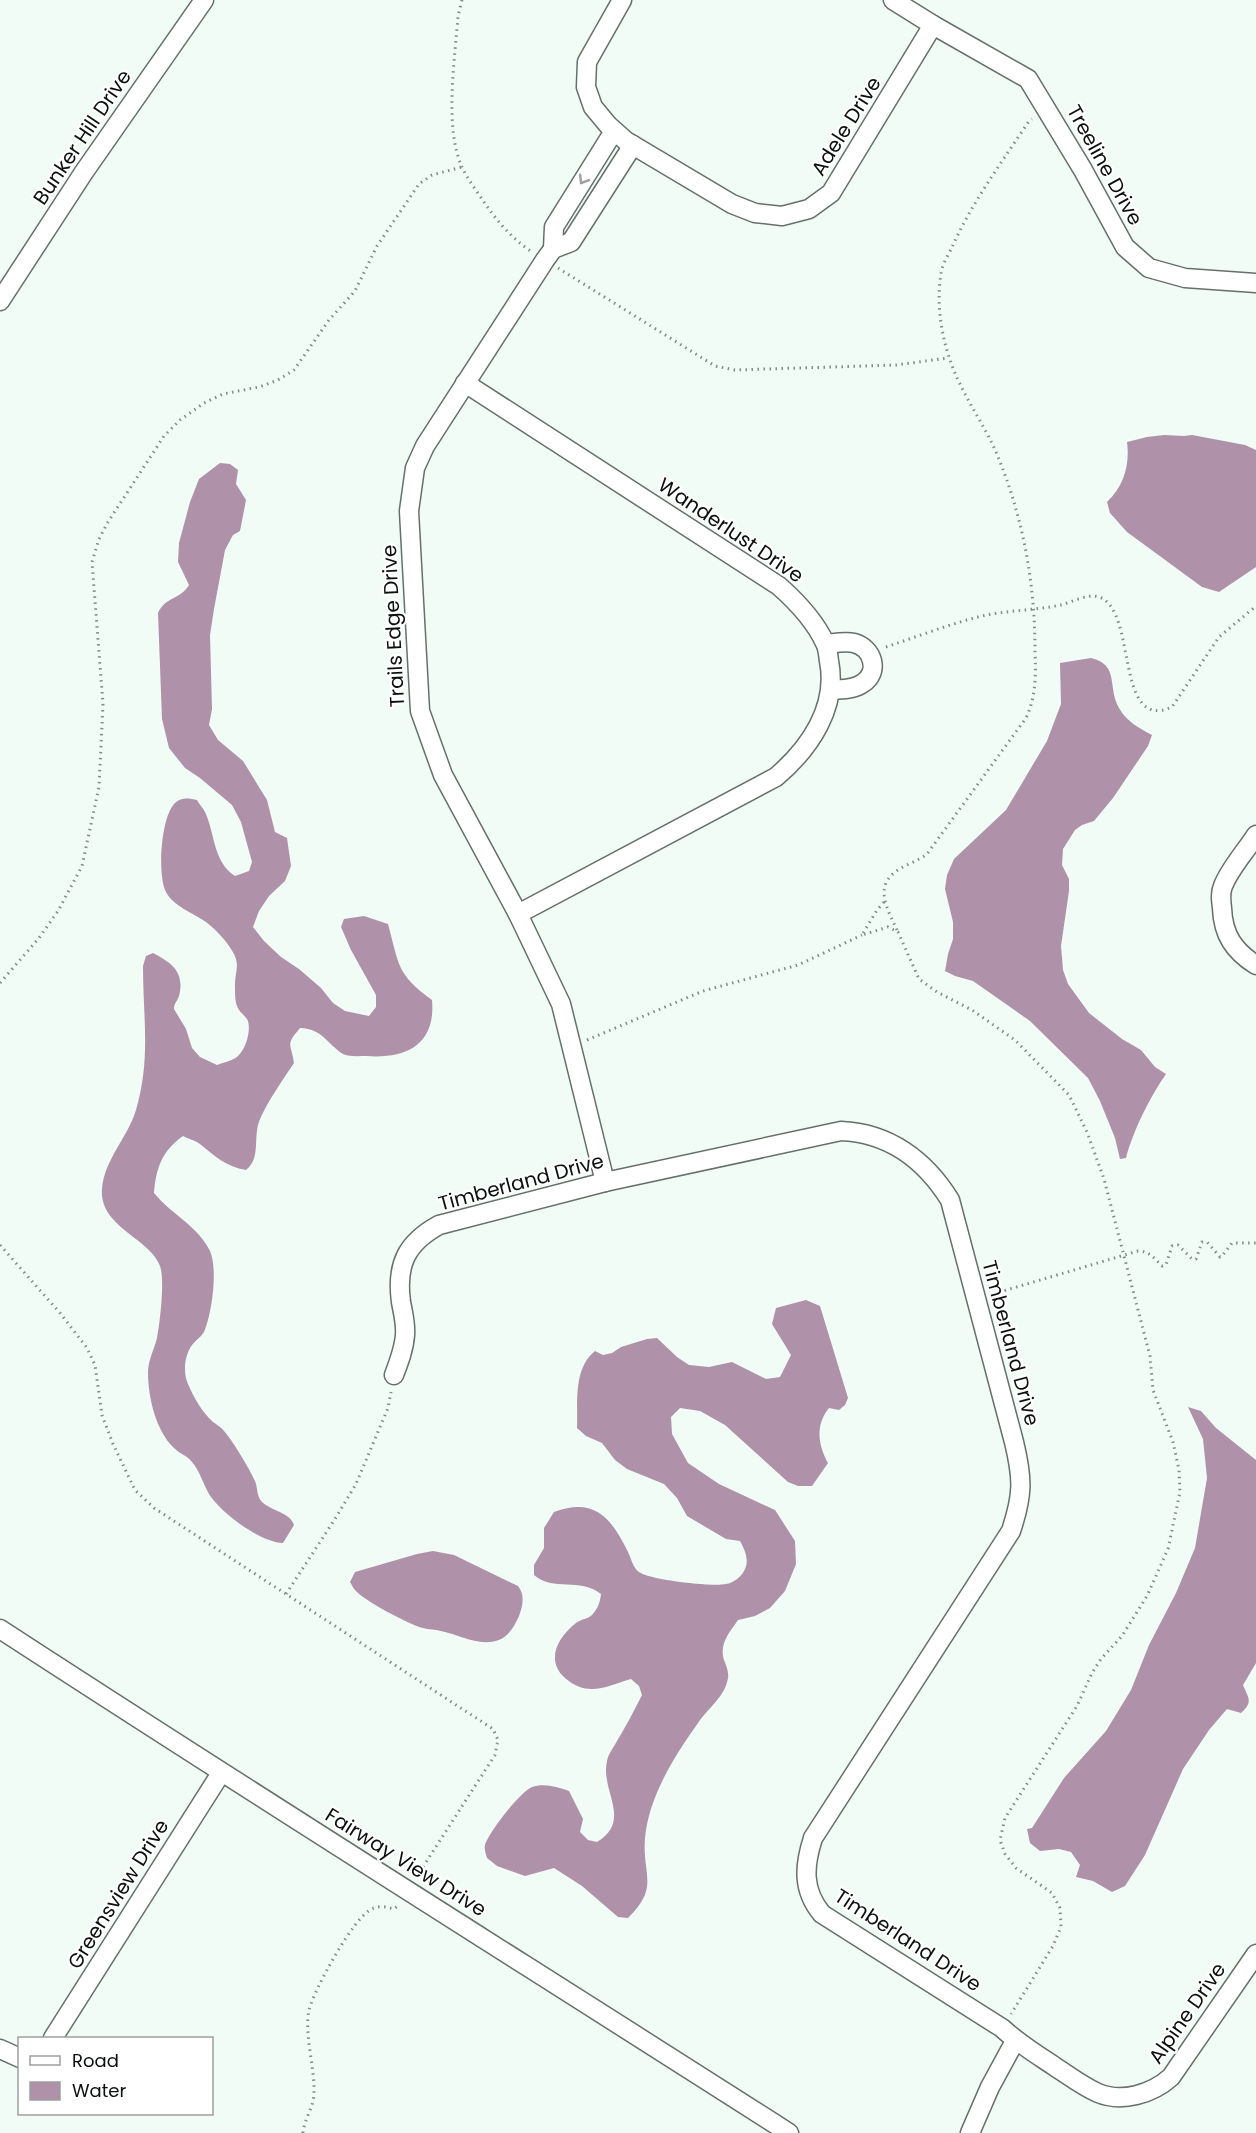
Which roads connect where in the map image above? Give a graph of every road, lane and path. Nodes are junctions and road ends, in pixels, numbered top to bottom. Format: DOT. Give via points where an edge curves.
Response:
graph roads {
  1 [pos="204,0"];
  2 [pos="462,0"];
  3 [pos="622,0"];
  4 [pos="893,0"];
  5 [pos="933,25"];
  6 [pos="1048,109"];
  7 [pos="614,131"];
  8 [pos="633,145"];
  9 [pos="462,167"];
  10 [pos="549,255"];
  11 [pos="1256,283"];
  12 [pos="0,301"];
  13 [pos="949,357"];
  14 [pos="465,383"];
  15 [pos="1256,606"];
  16 [pos="1034,610"];
  17 [pos="826,644"];
  18 [pos="869,653"];
  19 [pos="831,690"];
  20 [pos="1256,834"];
  21 [pos="884,902"];
  22 [pos="518,914"];
  23 [pos="898,932"];
  24 [pos="862,935"];
  25 [pos="1256,965"];
  26 [pos="0,983"];
  27 [pos="572,1047"];
  28 [pos="605,1182"];
  29 [pos="1256,1243"];
  30 [pos="0,1245"];
  31 [pos="1123,1254"];
  32 [pos="977,1299"];
  33 [pos="394,1376"];
  34 [pos="286,1594"];
  35 [pos="0,1629"];
  36 [pos="221,1773"];
  37 [pos="419,1873"];
  38 [pos="409,1890"];
  39 [pos="1256,1954"];
  40 [pos="1009,2017"];
  41 [pos="54,2037"];
  42 [pos="1018,2042"];
  43 [pos="0,2049"];
  44 [pos="18,2057"];
  45 [pos="303,2133"];
  46 [pos="789,2133"];
  47 [pos="970,2133"];
  1 -- 12 [label="street, Bunker Hill Drive"];
  2 -- 9 [label="path" via="452,121"];
  3 -- 7 [label="street" via="587,62 586,87 593,107"];
  4 -- 5 [label="street"];
  5 -- 6 [label="street, Treeline Drive" via="1028,79"];
  5 -- 8 [label="street, Adele Drive" via="831,193 809,209 782,216 755,213 732,204"];
  6 -- 11 [label="street, Treeline Drive" via="1125,247 1149,268 1185,278"];
  6 -- 13 [label="path" via="1029,121 967,214 941,272 938,307"];
  7 -- 8 [label="street"];
  7 -- 10 [label="street, Trails Edge Drive, one-way" via="554,227"];
  8 -- 10 [label="street, Trails Edge Drive" via="571,242"];
  9 -- 10 [label="path" via="504,228 518,242"];
  9 -- 26 [label="path" via="432,175 419,184 377,246 355,291 294,370 259,387 223,394 180,420 164,435 108,522 92,562 103,704 99,787 82,866 58,911"];
  10 -- 13 [label="path" via="715,366 735,370 896,365"];
  10 -- 14 [label="street, Trails Edge Drive"];
  13 -- 16 [label="path" via="996,450 1015,501"];
  14 -- 17 [label="street, Wanderlust Drive" via="779,586 797,602"];
  14 -- 22 [label="street, Trails Edge Drive" via="415,468 409,511 420,711 443,775"];
  15 -- 16 [label="path" via="1219,637 1172,707 1162,712 1149,709 1139,700 1111,605 1099,596"];
  16 -- 18 [label="path" via="979,617"];
  16 -- 21 [label="path" via="1036,681 1026,718 927,854 894,872 886,882"];
  17 -- 18 [label="street" via="851,642"];
  17 -- 19 [label="street, Wanderlust Drive"];
  18 -- 19 [label="street" via="874,663 865,682"];
  19 -- 22 [label="street, Wanderlust Drive" via="808,744 776,777"];
  20 -- 25 [label="street" via="1221,895 1222,919 1230,941"];
  21 -- 23 [label="path"];
  21 -- 24 [label="path"];
  22 -- 27 [label="street, Trails Edge Drive" via="561,1004"];
  23 -- 24 [label="path" via="888,927"];
  23 -- 31 [label="path" via="920,979 1015,1040 1069,1095 1104,1179"];
  24 -- 27 [label="path" via="798,965 702,991"];
  27 -- 28 [label="street, Trails Edge Drive"];
  28 -- 32 [label="street, Timberland Drive" via="821,1134 860,1131 903,1150 939,1182 950,1200"];
  28 -- 33 [label="street, Timberland Drive" via="439,1225 425,1233 404,1259 399,1277 405,1333"];
  29 -- 31 [label="path" via="1232,1242 1220,1257 1207,1242 1202,1242 1196,1259 1178,1245 1172,1246 1166,1265 1162,1266 1145,1251"];
  30 -- 34 [label="path" via="87,1348 95,1365 102,1414 135,1490 154,1508"];
  31 -- 32 [label="path"];
  31 -- 40 [label="path" via="1150,1356 1153,1390 1173,1442 1180,1492 1168,1549 1147,1596 1092,1673 1077,1706 1005,1818 1000,1840 1005,1854 1017,1868 1052,1893 1060,1908 1061,1927"];
  32 -- 42 [label="street, Timberland Drive" via="1020,1468 1022,1490 1018,1511 1011,1531 813,1838 806,1869 813,1903 822,1914"];
  33 -- 34 [label="path" via="388,1408 356,1484"];
  34 -- 37 [label="path" via="482,1720 496,1734 495,1755"];
  35 -- 36 [label="street, Fairway View Drive"];
  36 -- 38 [label="street, Fairway View Drive"];
  36 -- 41 [label="street, Greensview Drive"];
  38 -- 45 [label="path" via="407,1899 394,1908 370,1909 360,1918 329,1964 309,2010 314,2096"];
  38 -- 46 [label="street, Fairway View Drive"];
  39 -- 42 [label="street, Alpine Drive" via="1171,2077 1150,2090 1121,2097 1098,2093"];
  42 -- 47 [label="street" via="993,2080"];
  43 -- 44 [label="street"];
}
